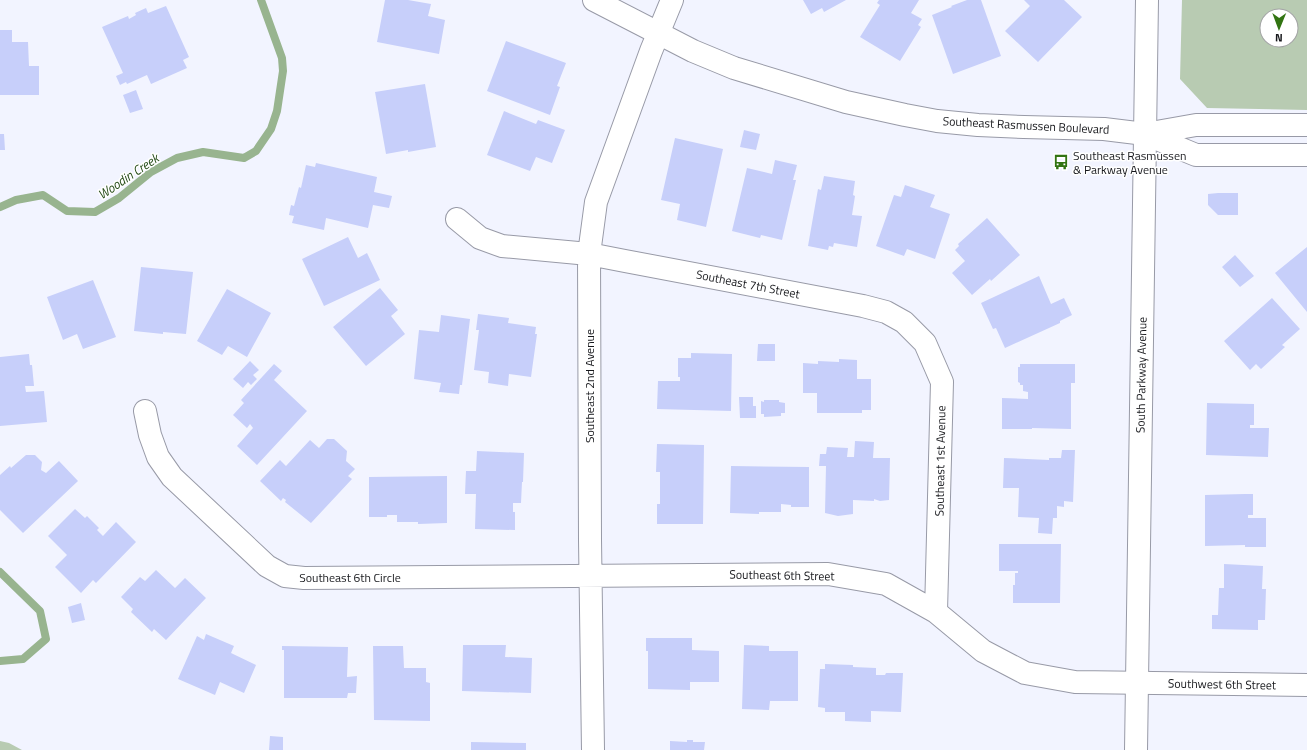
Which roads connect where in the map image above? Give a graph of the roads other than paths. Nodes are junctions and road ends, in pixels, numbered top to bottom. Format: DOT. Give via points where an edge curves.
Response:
graph roads {
  1 [pos="594,0"];
  2 [pos="672,0"];
  3 [pos="1147,0"];
  4 [pos="658,34"];
  5 [pos="1307,125"];
  6 [pos="1146,134"];
  7 [pos="1307,155"];
  8 [pos="457,219"];
  9 [pos="589,254"];
  10 [pos="904,322"];
  11 [pos="145,411"];
  12 [pos="590,576"];
  13 [pos="936,612"];
  14 [pos="1137,682"];
  15 [pos="1307,685"];
  16 [pos="593,750"];
  17 [pos="1136,750"];
  1 -- 4 [label="street, Southeast Rasmussen Boulevard"];
  2 -- 4 [label="street"];
  3 -- 6 [label="street, South Parkway Avenue"];
  4 -- 6 [label="street, Southeast Rasmussen Boulevard" via="752,74 846,102 904,115 978,125 1104,129"];
  4 -- 9 [label="street, Southeast 2nd Avenue" via="596,202"];
  5 -- 6 [label="street" via="1196,125"];
  6 -- 7 [label="street" via="1196,155"];
  6 -- 14 [label="street, South Parkway Avenue"];
  8 -- 9 [label="street, Southeast 7th Street" via="480,238 502,246"];
  9 -- 10 [label="street, Southeast 7th Street" via="863,306 886,312"];
  9 -- 12 [label="street, Southeast 2nd Avenue"];
  10 -- 13 [label="street, Southeast 1st Avenue" via="925,343 942,382"];
  11 -- 12 [label="street, Southeast 6th Circle" via="158,457 172,477 267,566 285,576"];
  12 -- 13 [label="street, Southeast 6th Street" via="828,574 886,584"];
  12 -- 16 [label="street, Southeast 2nd Avenue"];
  13 -- 14 [label="street, Southeast 6th Street" via="983,651 1026,673 1075,682"];
  14 -- 15 [label="street, Southwest 6th Street"];
  14 -- 17 [label="street, South Parkway Avenue"];
}
